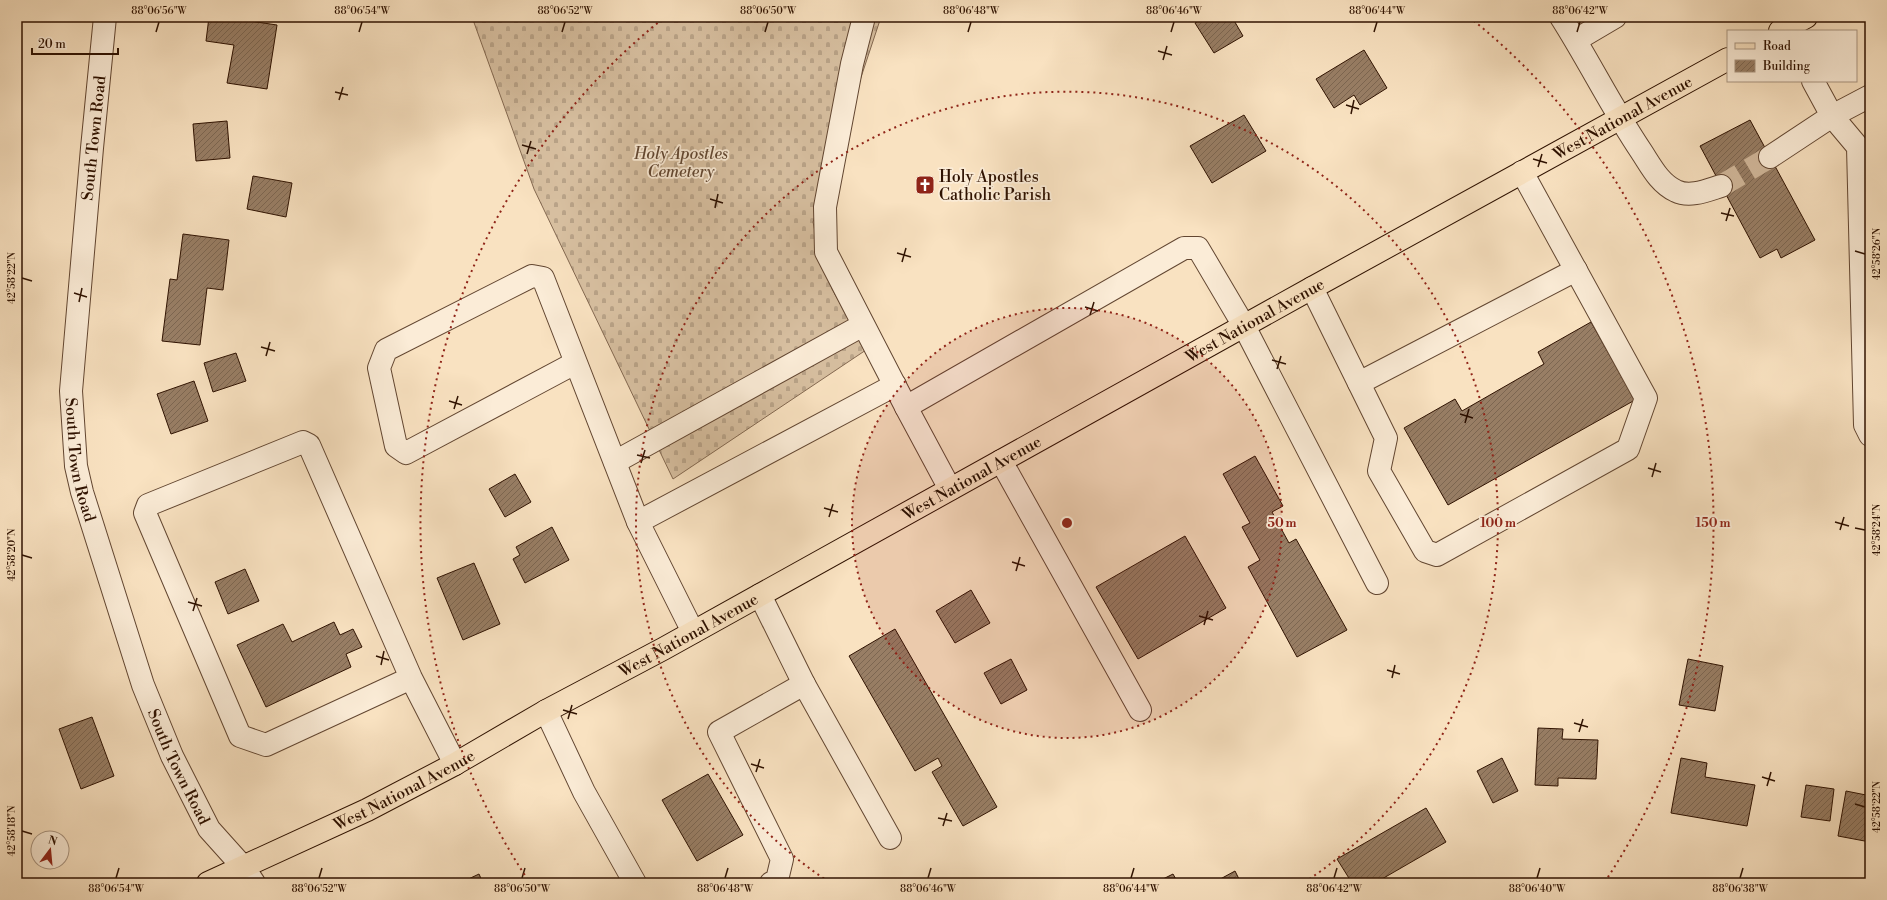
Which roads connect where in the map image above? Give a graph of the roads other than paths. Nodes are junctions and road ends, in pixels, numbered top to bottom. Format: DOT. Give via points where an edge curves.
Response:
graph roads {
  1 [pos="105,17"];
  2 [pos="864,17"];
  3 [pos="1561,17"];
  4 [pos="1615,17"];
  5 [pos="1806,17"];
  6 [pos="1784,30"];
  7 [pos="1576,40"];
  8 [pos="1727,60"];
  9 [pos="1814,82"];
  10 [pos="1870,96"];
  11 [pos="1832,116"];
  12 [pos="1619,118"];
  13 [pos="1770,157"];
  14 [pos="1522,172"];
  15 [pos="1721,186"];
  16 [pos="1866,251"];
  17 [pos="1576,270"];
  18 [pos="1312,288"];
  19 [pos="864,326"];
  20 [pos="1244,326"];
  21 [pos="575,363"];
  22 [pos="1359,383"];
  23 [pos="895,385"];
  24 [pos="906,407"];
  25 [pos="1870,435"];
  26 [pos="1001,461"];
  27 [pos="615,462"];
  28 [pos="950,489"];
  29 [pos="638,522"];
  30 [pos="1377,583"];
  31 [pos="760,595"];
  32 [pos="693,632"];
  33 [pos="411,678"];
  34 [pos="804,684"];
  35 [pos="1140,710"];
  36 [pos="546,711"];
  37 [pos="455,764"];
  38 [pos="890,838"];
  39 [pos="249,875"];
  40 [pos="208,883"];
  41 [pos="635,883"];
  42 [pos="771,883"];
  1 -- 39 [label="street, South Town Road" via="71,391 76,466 143,685 172,756 209,829"];
  2 -- 19 [label="street" via="852,64 825,207 826,252"];
  3 -- 7 [label="street"];
  4 -- 7 [label="street"];
  5 -- 6 [label="main road"];
  7 -- 12 [label="street"];
  8 -- 12 [label="main road, West National Avenue"];
  9 -- 11 [label="street"];
  10 -- 11 [label="street"];
  11 -- 13 [label="street"];
  11 -- 16 [label="street" via="1858,147"];
  12 -- 14 [label="main road, West National Avenue"];
  12 -- 15 [label="street" via="1660,180 1677,192 1696,193"];
  14 -- 17 [label="street"];
  14 -- 18 [label="main road, West National Avenue"];
  16 -- 25 [label="street" via="1865,425"];
  17 -- 22 [label="street"];
  17 -- 22 [label="street" via="1646,398 1628,449 1437,555 1426,551 1379,471 1386,438"];
  18 -- 20 [label="main road, West National Avenue"];
  18 -- 22 [label="street"];
  19 -- 23 [label="street"];
  19 -- 27 [label="street"];
  20 -- 24 [label="street" via="1198,248 1184,248"];
  20 -- 26 [label="main road, West National Avenue"];
  20 -- 30 [label="street"];
  21 -- 21 [label="street" via="543,278 532,276 386,350 379,368 396,446 406,453"];
  21 -- 27 [label="street"];
  23 -- 24 [label="street"];
  23 -- 29 [label="street"];
  24 -- 28 [label="street"];
  26 -- 28 [label="main road, West National Avenue"];
  26 -- 35 [label="street"];
  27 -- 29 [label="street"];
  28 -- 31 [label="main road, West National Avenue"];
  29 -- 32 [label="street"];
  31 -- 32 [label="main road, West National Avenue"];
  31 -- 34 [label="street"];
  32 -- 36 [label="main road, West National Avenue"];
  33 -- 33 [label="street" via="309,444 303,442 148,505 145,513 240,736 266,745"];
  33 -- 37 [label="street"];
  34 -- 38 [label="street"];
  34 -- 42 [label="street" via="719,732 782,859 777,880"];
  36 -- 37 [label="main road, West National Avenue"];
  36 -- 41 [label="street" via="584,792"];
  37 -- 39 [label="main road, West National Avenue"];
  39 -- 40 [label="main road, West National Avenue"];
}
